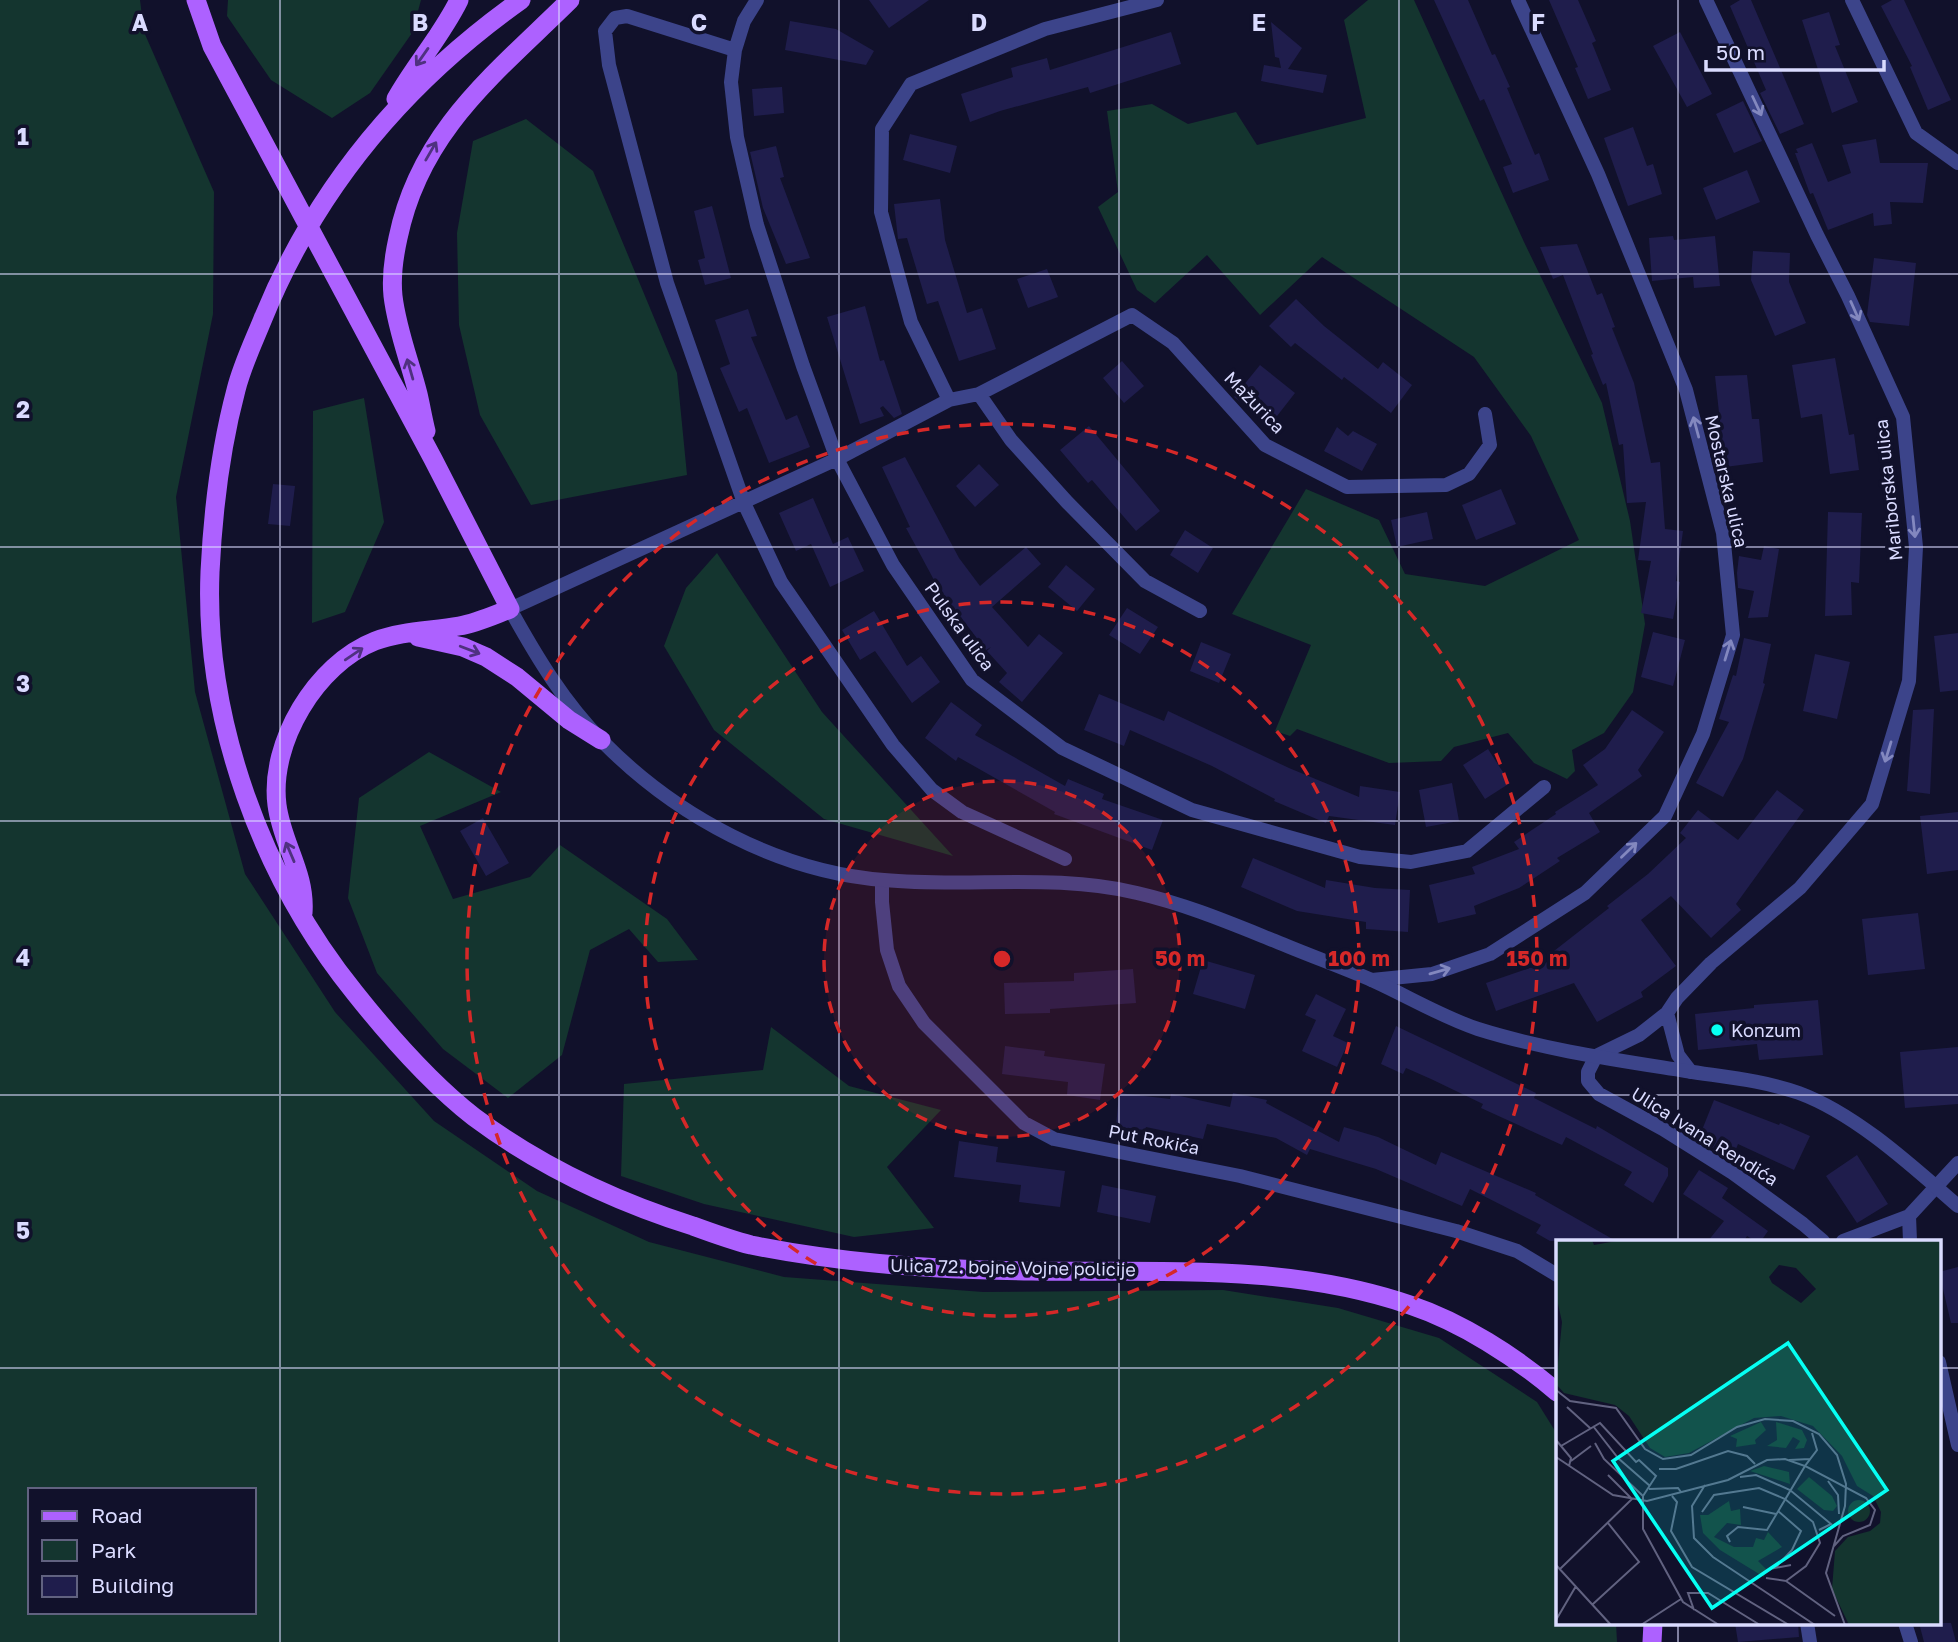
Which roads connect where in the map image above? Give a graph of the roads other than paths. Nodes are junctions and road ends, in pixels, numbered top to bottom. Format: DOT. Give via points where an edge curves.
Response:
graph roads {
  1 [pos="197,0"];
  2 [pos="459,0"];
  3 [pos="521,0"];
  4 [pos="570,0"];
  5 [pos="757,0"];
  6 [pos="1157,0"];
  7 [pos="1518,0"];
  8 [pos="1706,0"];
  9 [pos="1852,0"];
  10 [pos="735,50"];
  11 [pos="384,120"];
  12 [pos="1958,163"];
  13 [pos="979,394"];
  14 [pos="948,400"];
  15 [pos="1485,414"];
  16 [pos="433,459"];
  17 [pos="837,459"];
  18 [pos="744,503"];
  19 [pos="510,609"];
  20 [pos="1200,611"];
  21 [pos="404,634"];
  22 [pos="601,740"];
  23 [pos="1544,787"];
  24 [pos="1065,859"];
  25 [pos="882,880"];
  26 [pos="303,918"];
  27 [pos="1372,980"];
  28 [pos="1667,1013"];
  29 [pos="1596,1056"];
  30 [pos="1691,1072"];
  31 [pos="1958,1163"];
  32 [pos="1936,1187"];
  33 [pos="1958,1206"];
  34 [pos="1909,1216"];
  35 [pos="1822,1240"];
  36 [pos="1846,1240"];
  37 [pos="1910,1240"];
  38 [pos="1556,1274"];
  39 [pos="1940,1366"];
  40 [pos="1556,1391"];
  41 [pos="1958,1445"];
  42 [pos="1653,1624"];
  43 [pos="1807,1624"];
  44 [pos="1905,1624"];
  45 [pos="1652,1642"];
  46 [pos="1810,1642"];
  47 [pos="1911,1642"];
  1 -- 16 [label="main road" via="212,46"];
  2 -- 11 [label="main road, one-way"];
  3 -- 11 [label="main road, Ulica 72. bojne Vojne policije" via="456,51"];
  16 -- 4 [label="main road, one-way" via="393,294 403,215 417,176 439,137 477,90"];
  5 -- 10 [label="street, Pulska ulica" via="744,20"];
  6 -- 14 [label="street" via="1045,29 911,84 882,129 881,212 911,322"];
  27 -- 7 [label="street, Mostarska ulica, one-way" via="1432,974 1490,954 1585,893 1665,816 1703,734 1733,635 1723,533 1686,390 1598,174"];
  8 -- 28 [label="street, Mariborska ulica, one-way" via="1903,417 1916,547 1909,681 1872,804 1800,888 1711,962"];
  9 -- 12 [label="street" via="1916,134"];
  10 -- 17 [label="street, Pulska ulica" via="731,82 737,137 757,225"];
  10 -- 18 [label="street" via="626,16 615,18 605,31 609,65 667,283"];
  11 -- 26 [label="main road, Ulica 72. bojne Vojne policije" via="331,192 271,300 238,382 214,514 209,592 214,668 225,724 262,839"];
  13 -- 14 [label="street, Mažurica"];
  13 -- 15 [label="street, Mažurica" via="1132,315 1173,343 1265,445 1347,487 1446,485 1469,474 1490,445"];
  13 -- 20 [label="street" via="1011,440 1145,581"];
  14 -- 17 [label="street, Mažurica"];
  16 -- 19 [label="main road"];
  17 -- 18 [label="street, Mažurica"];
  17 -- 23 [label="street, Pulska ulica" via="893,565 972,680 1062,748 1192,810 1360,857 1411,862 1468,850"];
  18 -- 19 [label="street, Mažurica"];
  18 -- 24 [label="street" via="781,582 893,745 932,790 962,812"];
  19 -- 21 [label="main road" via="463,626"];
  19 -- 22 [label="street" via="551,679"];
  21 -- 22 [label="main road, one-way" via="486,657"];
  26 -- 21 [label="main road, one-way" via="305,894 277,804 277,772 288,732 331,672 376,641"];
  22 -- 25 [label="street" via="662,792 730,835 814,867"];
  25 -- 27 [label="street" via="1056,883 1132,891 1174,902"];
  25 -- 38 [label="street, Put Rokića" via="887,950 899,986 924,1023 1024,1122 1054,1139 1240,1176 1456,1231 1517,1251"];
  26 -- 40 [label="main road, Ulica 72. bojne Vojne policije" via="371,1014 421,1070 471,1114 570,1179 652,1213 745,1244 836,1260 940,1269 1249,1274 1332,1284 1413,1306 1477,1336"];
  27 -- 29 [label="street" via="1475,1027"];
  28 -- 29 [label="street, Mariborska ulica" via="1639,1035"];
  28 -- 30 [label="street" via="1678,1055"];
  29 -- 30 [label="street"];
  29 -- 35 [label="street, Ulica Ivana Rendića" via="1588,1081 1599,1094 1733,1173"];
  30 -- 32 [label="street" via="1757,1081 1801,1094 1847,1119"];
  31 -- 32 [label="street"];
  32 -- 33 [label="street"];
  32 -- 34 [label="street"];
  34 -- 36 [label="street"];
  34 -- 37 [label="street"];
  39 -- 41 [label="street"];
  42 -- 45 [label="main road"];
  43 -- 46 [label="street"];
  44 -- 47 [label="street"];
}
